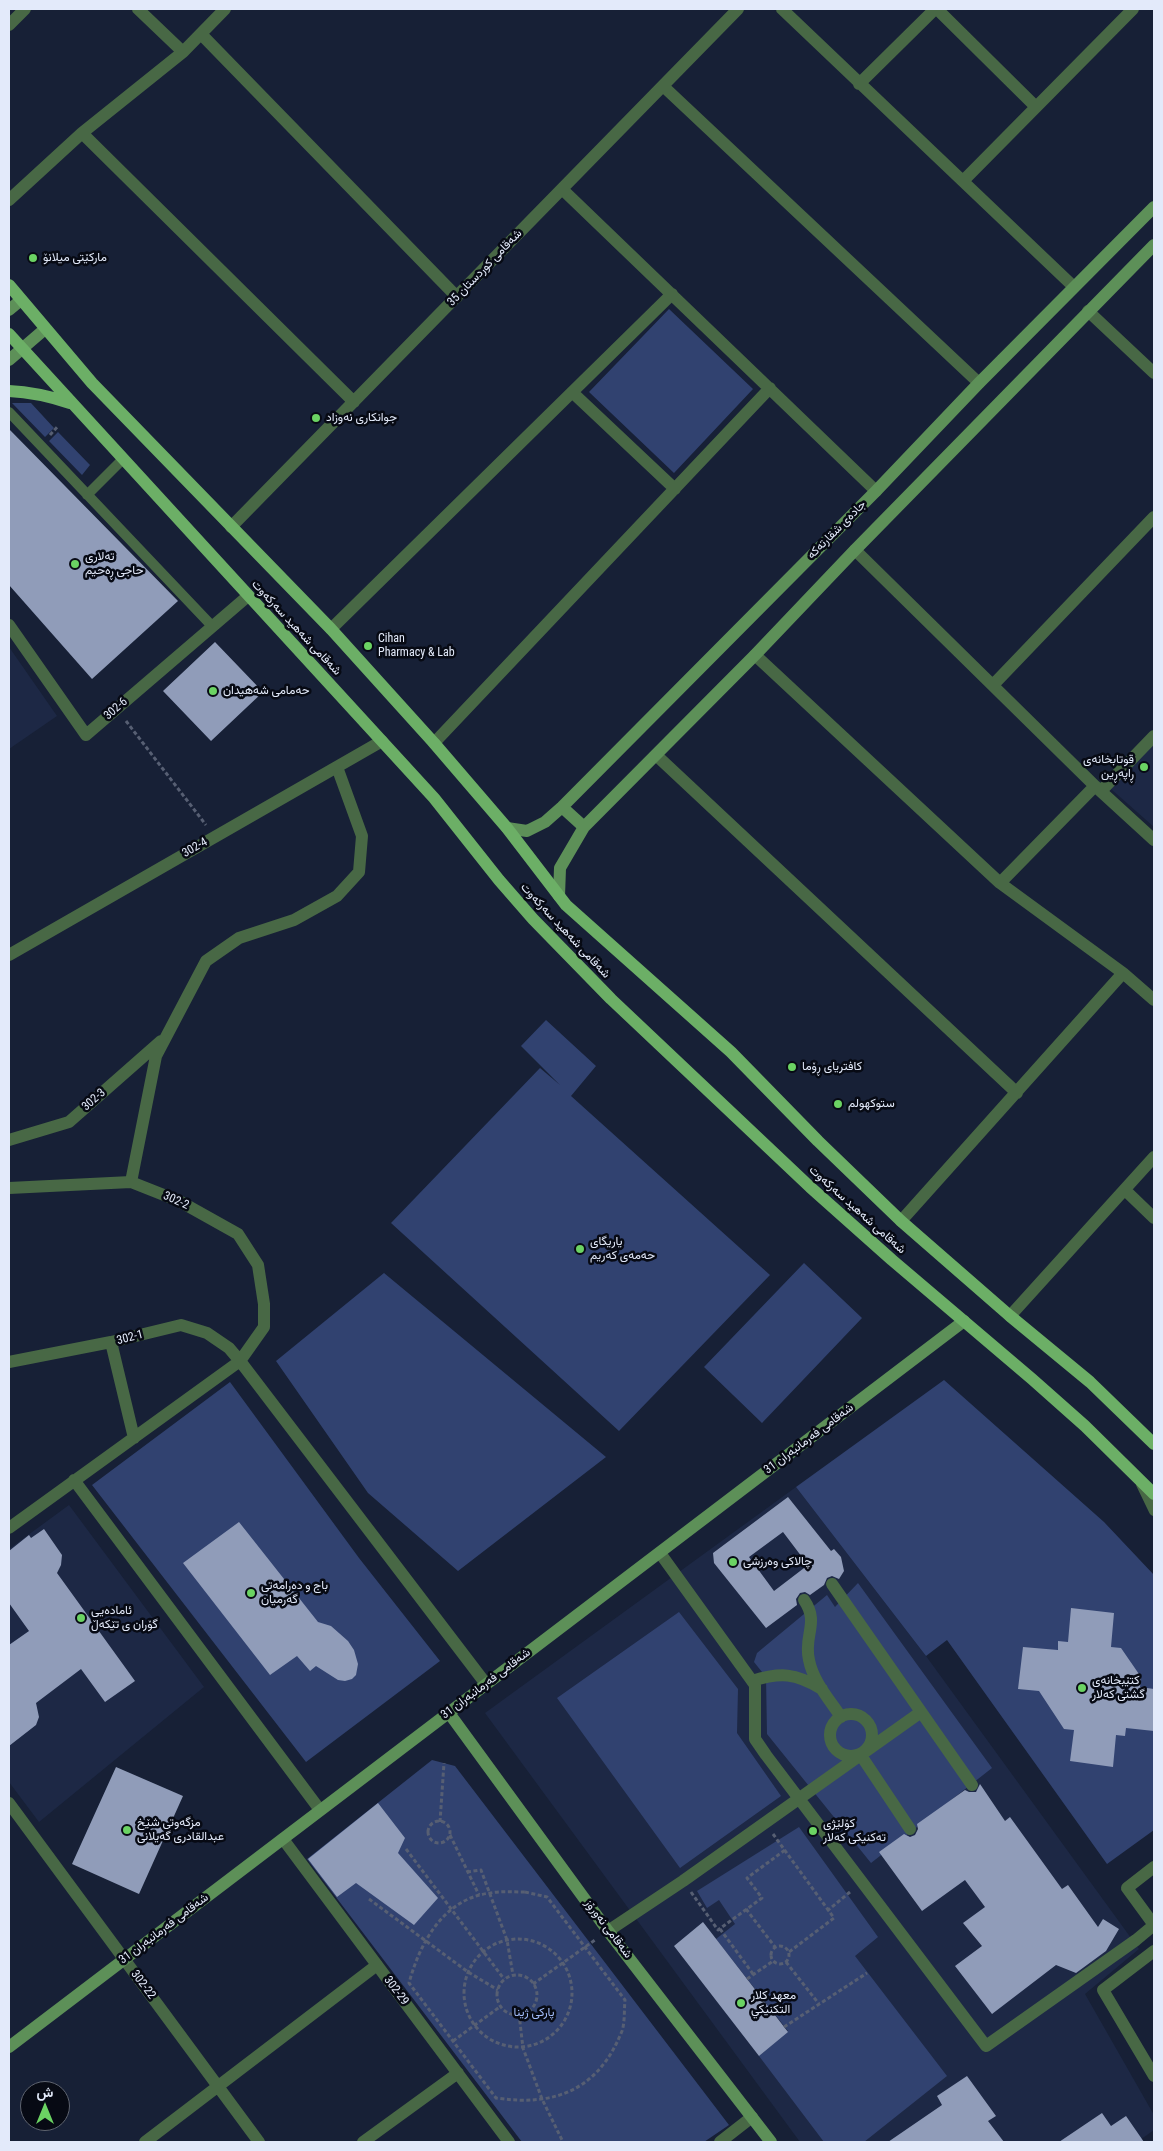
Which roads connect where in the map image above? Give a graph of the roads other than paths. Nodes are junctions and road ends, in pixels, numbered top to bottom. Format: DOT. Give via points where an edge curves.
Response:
graph roads {
  1 [pos="25,9"];
  2 [pos="138,9"];
  3 [pos="225,9"];
  4 [pos="738,9"];
  5 [pos="782,9"];
  6 [pos="936,9"];
  7 [pos="1133,9"];
  8 [pos="9,26"];
  9 [pos="200,34"];
  10 [pos="183,52"];
  11 [pos="858,84"];
  12 [pos="663,86"];
  13 [pos="1036,107"];
  14 [pos="82,132"];
  15 [pos="964,180"];
  16 [pos="562,188"];
  17 [pos="9,200"];
  18 [pos="1154,207"];
  19 [pos="1154,245"];
  20 [pos="9,285"];
  21 [pos="1074,287"];
  22 [pos="672,294"];
  23 [pos="456,297"];
  24 [pos="21,300"];
  25 [pos="9,310"];
  26 [pos="1088,311"];
  27 [pos="45,329"];
  28 [pos="9,334"];
  29 [pos="22,350"];
  30 [pos="9,360"];
  31 [pos="1154,373"];
  32 [pos="978,383"];
  33 [pos="770,388"];
  34 [pos="9,391"];
  35 [pos="572,392"];
  36 [pos="354,402"];
  37 [pos="72,404"];
  38 [pos="9,412"];
  39 [pos="123,459"];
  40 [pos="675,489"];
  41 [pos="876,491"];
  42 [pos="87,495"];
  43 [pos="1154,516"];
  44 [pos="231,527"];
  45 [pos="855,550"];
  46 [pos="248,596"];
  47 [pos="9,625"];
  48 [pos="212,626"];
  49 [pos="331,629"];
  50 [pos="755,655"];
  51 [pos="993,685"];
  52 [pos="1154,736"];
  53 [pos="382,741"];
  54 [pos="434,743"];
  55 [pos="656,755"];
  56 [pos="336,767"];
  57 [pos="1098,788"];
  58 [pos="562,807"];
  59 [pos="584,827"];
  60 [pos="507,828"];
  61 [pos="1154,840"];
  62 [pos="1000,883"];
  63 [pos="559,896"];
  64 [pos="9,955"];
  65 [pos="1123,973"];
  66 [pos="1154,1000"];
  67 [pos="166,1037"];
  68 [pos="1017,1093"];
  69 [pos="9,1140"];
  70 [pos="1154,1157"];
  71 [pos="131,1182"];
  72 [pos="9,1188"];
  73 [pos="1125,1190"];
  74 [pos="1154,1218"];
  75 [pos="901,1221"];
  76 [pos="1010,1316"];
  77 [pos="964,1321"];
  78 [pos="111,1342"];
  79 [pos="240,1361"];
  80 [pos="9,1362"];
  81 [pos="134,1438"];
  82 [pos="1154,1444"];
  83 [pos="1137,1476"];
  84 [pos="74,1480"];
  85 [pos="1154,1494"];
  86 [pos="1154,1511"];
  87 [pos="9,1528"];
  88 [pos="660,1553"];
  89 [pos="832,1584"];
  90 [pos="804,1600"];
  91 [pos="752,1681"];
  92 [pos="486,1684"];
  93 [pos="822,1689"];
  94 [pos="921,1712"];
  95 [pos="449,1713"];
  96 [pos="841,1717"];
  97 [pos="860,1754"];
  98 [pos="972,1785"];
  99 [pos="799,1799"];
  100 [pos="9,1803"];
  101 [pos="320,1810"];
  102 [pos="910,1829"];
  103 [pos="283,1839"];
  104 [pos="1154,1867"];
  105 [pos="1154,1925"];
  106 [pos="608,1931"];
  107 [pos="1154,1951"];
  108 [pos="124,1960"];
  109 [pos="377,1965"];
  110 [pos="9,2046"];
  111 [pos="458,2073"];
  112 [pos="1154,2076"];
  113 [pos="218,2087"];
  114 [pos="752,2117"];
  115 [pos="145,2142"];
  116 [pos="259,2142"];
  117 [pos="363,2142"];
  118 [pos="509,2142"];
  119 [pos="720,2142"];
  120 [pos="771,2142"];
  1 -- 8 [label="street"];
  2 -- 10 [label="street"];
  3 -- 9 [label="street"];
  4 -- 12 [label="street, شەقامی کوردستان 35"];
  5 -- 11 [label="street"];
  6 -- 11 [label="street"];
  6 -- 13 [label="street"];
  7 -- 13 [label="street"];
  9 -- 10 [label="street"];
  9 -- 23 [label="street"];
  10 -- 14 [label="street"];
  11 -- 15 [label="street"];
  12 -- 16 [label="street, شەقامی کوردستان 35"];
  12 -- 32 [label="street"];
  13 -- 15 [label="street"];
  14 -- 17 [label="street"];
  14 -- 36 [label="street"];
  15 -- 21 [label="street"];
  16 -- 22 [label="street"];
  16 -- 23 [label="street, شەقامی کوردستان 35"];
  18 -- 21 [label="main road, جادەی شقارتەکە"];
  19 -- 26 [label="main road"];
  20 -- 24 [label="main road, شەقامی شەهید سەرکەوت"];
  21 -- 32 [label="main road, جادەی شقارتەکە"];
  22 -- 33 [label="street"];
  22 -- 35 [label="street"];
  23 -- 36 [label="street, شەقامی کوردستان 35"];
  24 -- 25 [label="main road"];
  24 -- 27 [label="main road, شەقامی شەهید سەرکەوت"];
  26 -- 31 [label="street"];
  26 -- 45 [label="main road"];
  27 -- 29 [label="main road"];
  27 -- 44 [label="main road, شەقامی شەهید سەرکەوت" via="92,383"];
  28 -- 29 [label="main road, شەقامی شەهید سەرکەوت"];
  29 -- 30 [label="main road"];
  29 -- 37 [label="main road, شەقامی شەهید سەرکەوت"];
  32 -- 41 [label="main road, جادەی شقارتەکە"];
  33 -- 40 [label="street"];
  33 -- 41 [label="street"];
  34 -- 37 [label="main road" via="47,395"];
  35 -- 40 [label="street"];
  35 -- 49 [label="street"];
  36 -- 44 [label="street, شەقامی کوردستان 35"];
  37 -- 39 [label="main road, شەقامی شەهید سەرکەوت"];
  38 -- 42 [label="lane"];
  39 -- 42 [label="lane"];
  39 -- 46 [label="main road, شەقامی شەهید سەرکەوت"];
  40 -- 54 [label="street"];
  41 -- 58 [label="main road, جادەی شقارتەکە"];
  42 -- 48 [label="lane"];
  43 -- 51 [label="street"];
  44 -- 49 [label="main road, شەقامی شەهید سەرکەوت"];
  45 -- 50 [label="main road"];
  45 -- 51 [label="street"];
  46 -- 48 [label="street, 302-6"];
  46 -- 53 [label="main road, شەقامی شەهید سەرکەوت"];
  47 -- 48 [label="street, 302-6" via="86,735"];
  49 -- 54 [label="main road, شەقامی شەهید سەرکەوت"];
  50 -- 55 [label="main road"];
  50 -- 62 [label="street"];
  51 -- 57 [label="street"];
  52 -- 57 [label="street"];
  53 -- 56 [label="street, 302-4"];
  53 -- 77 [label="main road, شەقامی شەهید سەرکەوت" via="434,798 499,880 578,966 810,1187"];
  54 -- 60 [label="main road, شەقامی شەهید سەرکەوت"];
  55 -- 59 [label="main road"];
  55 -- 68 [label="street"];
  56 -- 64 [label="street, 302-4"];
  56 -- 67 [label="street" via="362,836 359,872 337,896 294,920 239,938 206,961"];
  57 -- 61 [label="street"];
  57 -- 62 [label="street"];
  58 -- 59 [label="main road"];
  58 -- 60 [label="main road, جادەی شقارتەکە" via="527,832"];
  59 -- 63 [label="main road" via="560,868"];
  60 -- 63 [label="main road, شەقامی شەهید سەرکەوت"];
  62 -- 65 [label="street"];
  63 -- 75 [label="main road, شەقامی شەهید سەرکەوت" via="732,1052"];
  65 -- 66 [label="street"];
  65 -- 68 [label="street"];
  67 -- 69 [label="street, 302-3" via="69,1122"];
  67 -- 71 [label="street" via="156,1056"];
  68 -- 75 [label="street"];
  70 -- 73 [label="street"];
  71 -- 72 [label="street, 302-2"];
  71 -- 79 [label="street, 302-2" via="179,1201 238,1234 258,1265 264,1327"];
  73 -- 74 [label="street"];
  73 -- 76 [label="street"];
  75 -- 76 [label="main road, شەقامی شەهید سەرکەوت"];
  76 -- 82 [label="main road, شەقامی شەهید سەرکەوت" via="1090,1382"];
  77 -- 83 [label="main road, شەقامی شەهید سەرکەوت" via="1045,1390"];
  77 -- 88 [label="main road, شەقامی فەرمانبەران 31"];
  78 -- 79 [label="street, 302-1" via="180,1325 207,1333 229,1348"];
  78 -- 80 [label="street, 302-1"];
  78 -- 81 [label="street"];
  79 -- 81 [label="street"];
  79 -- 92 [label="street, 302-1"];
  81 -- 84 [label="street"];
  83 -- 85 [label="main road, شەقامی شەهید سەرکەوت"];
  83 -- 86 [label="lane"];
  84 -- 87 [label="street"];
  84 -- 101 [label="street"];
  88 -- 91 [label="street"];
  88 -- 92 [label="main road, شەقامی فەرمانبەران 31"];
  89 -- 94 [label="street"];
  90 -- 93 [label="street" via="811,1611 807,1645 809,1661"];
  91 -- 93 [label="street" via="772,1675 792,1675"];
  91 -- 99 [label="street" via="755,1685 755,1738"];
  92 -- 95 [label="main road, شەقامی فەرمانبەران 31"];
  93 -- 96 [label="street"];
  94 -- 97 [label="street"];
  94 -- 98 [label="street"];
  95 -- 101 [label="main road, شەقامی فەرمانبەران 31"];
  95 -- 106 [label="main road, شەقامی نەورۆز"];
  96 -- 97 [label="street" via="857,1716 869,1726 871,1742"];
  96 -- 97 [label="street" via="832,1726 832,1745 841,1754"];
  97 -- 99 [label="street"];
  97 -- 102 [label="street"];
  99 -- 105 [label="street" via="986,2046"];
  99 -- 106 [label="street"];
  100 -- 108 [label="street, 302-22"];
  101 -- 103 [label="main road, شەقامی فەرمانبەران 31"];
  103 -- 108 [label="main road, شەقامی فەرمانبەران 31"];
  103 -- 109 [label="street, 302-29"];
  104 -- 105 [label="street" via="1127,1888"];
  106 -- 114 [label="main road, شەقامی نەورۆز"];
  107 -- 112 [label="street" via="1103,1990"];
  108 -- 110 [label="main road, شەقامی فەرمانبەران 31"];
  108 -- 113 [label="street, 302-22"];
  109 -- 111 [label="street, 302-29"];
  109 -- 113 [label="street"];
  111 -- 117 [label="street"];
  111 -- 118 [label="street, 302-29"];
  113 -- 115 [label="street"];
  113 -- 116 [label="street, 302-22"];
  114 -- 119 [label="street"];
  114 -- 120 [label="main road, شەقامی نەورۆز"];
}
